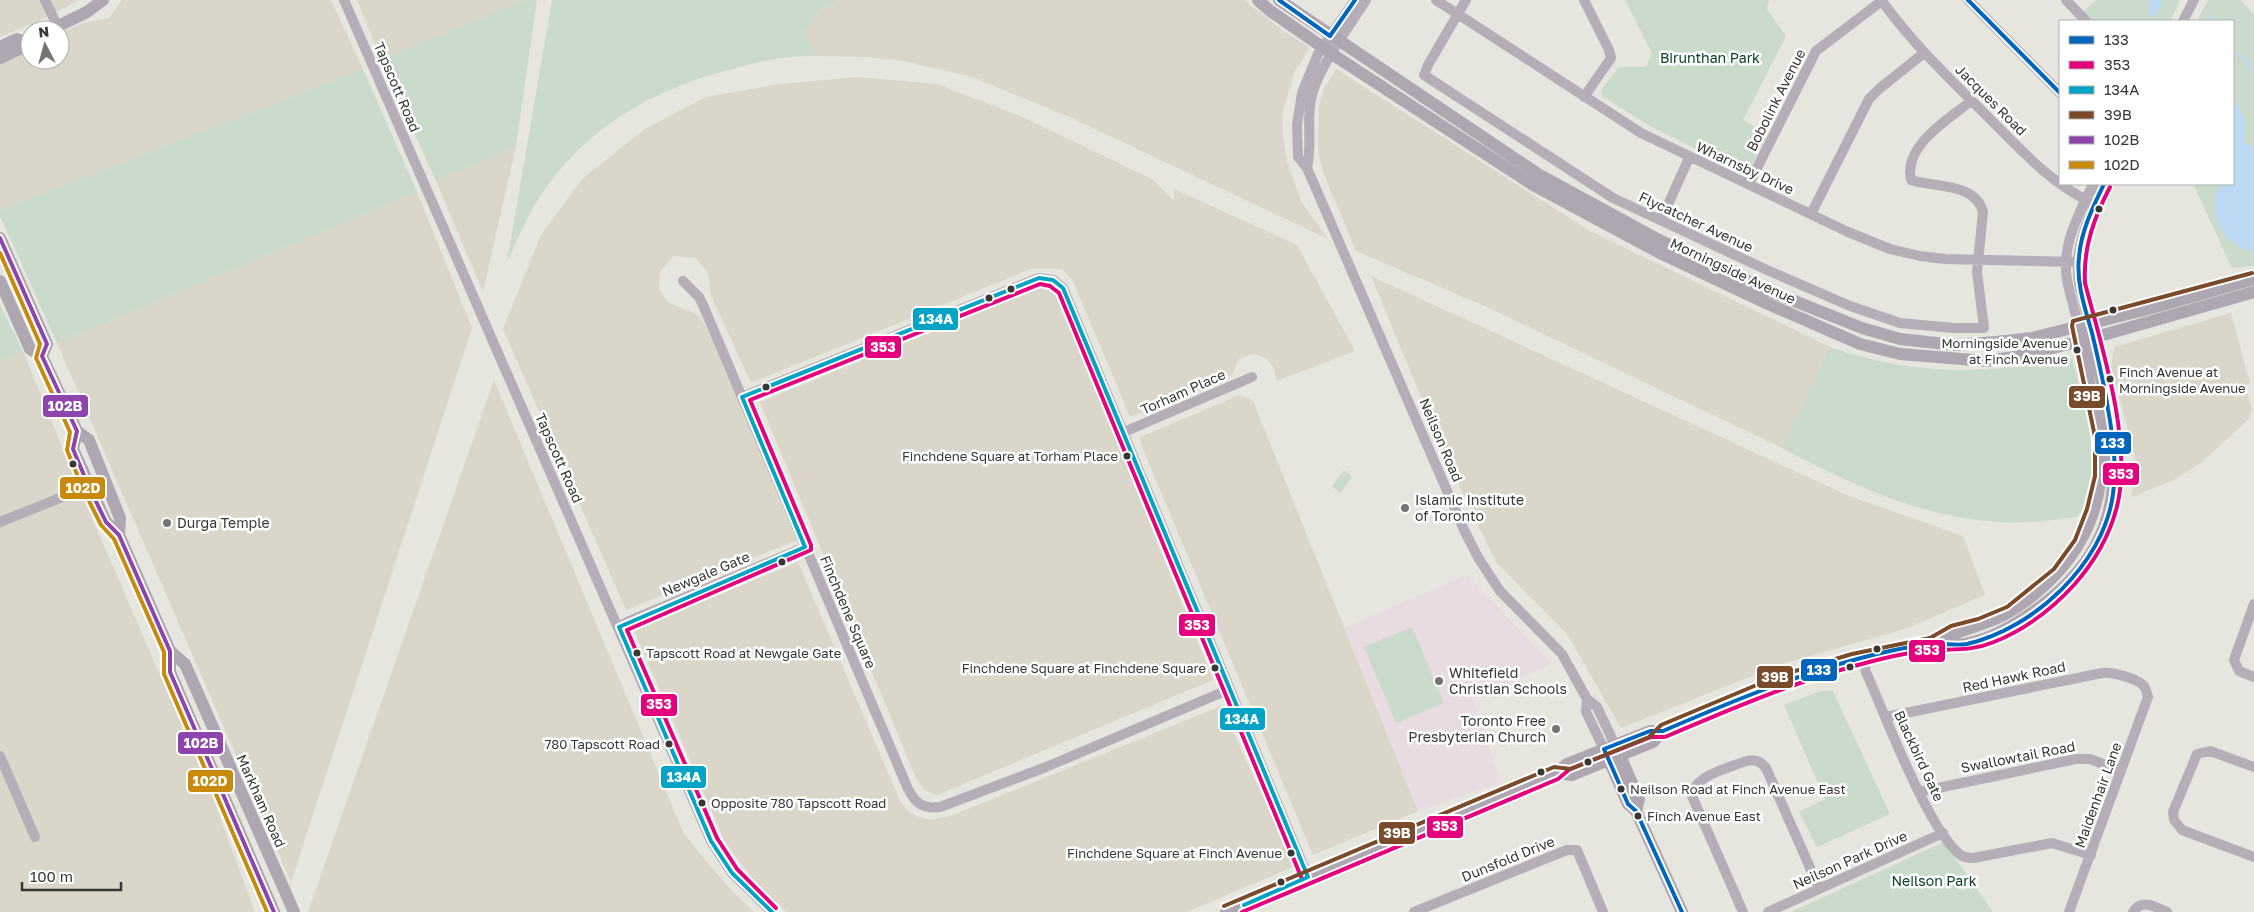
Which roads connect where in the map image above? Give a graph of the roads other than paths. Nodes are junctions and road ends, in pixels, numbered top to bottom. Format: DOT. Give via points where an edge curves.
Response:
graph roads {
  1 [pos="45,0"];
  2 [pos="103,0"];
  3 [pos="344,0"];
  4 [pos="1258,0"];
  5 [pos="1279,0"];
  6 [pos="1355,0"];
  7 [pos="1366,0"];
  8 [pos="1436,0"];
  9 [pos="1466,0"];
  10 [pos="1584,0"];
  11 [pos="1883,0"];
  12 [pos="1968,0"];
  13 [pos="2066,0"];
  14 [pos="2194,0"];
  15 [pos="1458,15"];
  16 [pos="51,20"];
  17 [pos="70,20"];
  18 [pos="2085,20"];
  19 [pos="2184,20"];
  20 [pos="20,39"];
  21 [pos="1335,39"];
  22 [pos="0,46"];
  23 [pos="20,49"];
  24 [pos="1328,50"];
  25 [pos="1924,53"];
  26 [pos="0,58"];
  27 [pos="2059,91"];
  28 [pos="1584,98"];
  29 [pos="1972,101"];
  30 [pos="1443,118"];
  31 [pos="1689,158"];
  32 [pos="1749,184"];
  33 [pos="2059,184"];
  34 [pos="2060,185"];
  35 [pos="2093,185"];
  36 [pos="2103,185"];
  37 [pos="2090,202"];
  38 [pos="1811,214"];
  39 [pos="1661,220"];
  40 [pos="0,238"];
  41 [pos="1977,260"];
  42 [pos="2066,262"];
  43 [pos="2078,262"];
  44 [pos="2254,279"];
  45 [pos="0,280"];
  46 [pos="683,281"];
  47 [pos="2254,292"];
  48 [pos="2083,324"];
  49 [pos="1900,339"];
  50 [pos="2087,339"];
  51 [pos="1900,354"];
  52 [pos="42,356"];
  53 [pos="1252,377"];
  54 [pos="742,397"];
  55 [pos="77,430"];
  56 [pos="1124,432"];
  57 [pos="105,480"];
  58 [pos="89,486"];
  59 [pos="0,522"];
  60 [pos="118,535"];
  61 [pos="805,547"];
  62 [pos="2254,604"];
  63 [pos="618,627"];
  64 [pos="170,651"];
  65 [pos="1863,658"];
  66 [pos="2254,677"];
  67 [pos="2145,687"];
  68 [pos="1230,689"];
  69 [pos="1886,718"];
  70 [pos="1612,752"];
  71 [pos="0,756"];
  72 [pos="2254,768"];
  73 [pos="2121,771"];
  74 [pos="1919,792"];
  75 [pos="1943,833"];
  76 [pos="35,837"];
  77 [pos="2091,855"];
  78 [pos="2254,858"];
  79 [pos="1308,877"];
  80 [pos="1819,888"];
  81 [pos="1245,908"];
  82 [pos="274,912"];
  83 [pos="294,912"];
  84 [pos="772,912"];
  85 [pos="1226,912"];
  86 [pos="1414,912"];
  87 [pos="1603,912"];
  88 [pos="1682,912"];
  89 [pos="1743,912"];
  90 [pos="1768,912"];
  91 [pos="2070,912"];
  92 [pos="2134,912"];
  93 [pos="2167,912"];
  1 -- 16 [label="street"];
  2 -- 17 [label="main road"];
  3 -- 63 [label="street, Tapscott Road"];
  4 -- 24 [label="main road, Morningside Avenue"];
  5 -- 21 [label="main road, Morningside Avenue"];
  6 -- 21 [label="street"];
  7 -- 21 [label="street"];
  8 -- 15 [label="street, Wharnsby Drive"];
  9 -- 15 [label="street"];
  10 -- 28 [label="street" via="1611,58"];
  11 -- 25 [label="street, Jacques Road"];
  11 -- 32 [label="street, Bobolink Avenue" via="1816,51"];
  12 -- 27 [label="street"];
  13 -- 18 [label="street"];
  14 -- 19 [label="street"];
  15 -- 28 [label="street, Wharnsby Drive"];
  15 -- 39 [label="street, Flycatcher Avenue" via="1424,75 1613,198"];
  20 -- 22 [label="main road"];
  21 -- 24 [label="street, Neilson Road"];
  21 -- 30 [label="main road, Morningside Avenue"];
  23 -- 26 [label="main road"];
  24 -- 30 [label="main road, Morningside Avenue"];
  24 -- 70 [label="street, Neilson Road" via="1313,64 1302,94 1296,125 1298,157 1307,168 1479,559 1500,591 1562,654 1587,699 1597,707"];
  25 -- 29 [label="street, Jacques Road"];
  25 -- 38 [label="street" via="1869,99"];
  28 -- 31 [label="street, Wharnsby Drive" via="1640,133"];
  29 -- 33 [label="street, Jacques Road"];
  29 -- 41 [label="street" via="1936,127 1923,141 1909,173 1911,180 1963,190 1976,197 1983,212"];
  30 -- 49 [label="main road, Morningside Avenue" via="1660,240 1769,291 1862,328"];
  30 -- 51 [label="main road, Morningside Avenue" via="1533,185 1658,252 1860,344"];
  31 -- 32 [label="street, Wharnsby Drive"];
  31 -- 39 [label="street"];
  32 -- 38 [label="street, Wharnsby Drive"];
  34 -- 37 [label="street, Jacques Road"];
  35 -- 37 [label="street"];
  36 -- 37 [label="street"];
  37 -- 42 [label="street" via="2072,228"];
  37 -- 43 [label="street"];
  38 -- 41 [label="street, Wharnsby Drive" via="1890,249 1945,260"];
  39 -- 41 [label="street, Flycatcher Avenue" via="1850,306 1900,323 1984,328"];
  40 -- 52 [label="main road, Markham Road" via="47,344"];
  41 -- 42 [label="street, Wharnsby Drive"];
  42 -- 43 [label="street, Wharnsby Drive"];
  42 -- 48 [label="street" via="2067,280"];
  43 -- 48 [label="street"];
  44 -- 48 [label="main road, Morningside Avenue"];
  45 -- 52 [label="main road, Markham Road" via="30,349"];
  46 -- 54 [label="street, Finchdene Square" via="699,297"];
  47 -- 50 [label="main road, Morningside Avenue"];
  48 -- 49 [label="main road, Morningside Avenue" via="2032,338 1996,342 1955,345"];
  48 -- 50 [label="main road"];
  49 -- 51 [label="main road"];
  50 -- 51 [label="main road, Morningside Avenue" via="1986,361"];
  50 -- 65 [label="main road" via="2113,440 2114,468 2113,496 2106,524 2091,555 2063,589 2014,624 1965,644 1932,644"];
  52 -- 55 [label="main road, Markham Road"];
  53 -- 56 [label="street, Torham Place"];
  54 -- 56 [label="street" via="1039,278 1053,280 1064,289"];
  54 -- 61 [label="street, Finchdene Square"];
  55 -- 57 [label="main road, Markham Road" via="88,440"];
  55 -- 58 [label="main road, Markham Road" via="73,449"];
  56 -- 68 [label="street"];
  57 -- 58 [label="street"];
  57 -- 60 [label="main road, Markham Road" via="120,518"];
  58 -- 59 [label="street"];
  58 -- 60 [label="main road, Markham Road" via="106,522"];
  60 -- 64 [label="main road, Markham Road"];
  61 -- 63 [label="street, Newgale Gate"];
  61 -- 68 [label="street, Finchdene Square" via="908,789 914,801 923,806 940,807"];
  62 -- 66 [label="street" via="2234,660 2239,671"];
  63 -- 84 [label="street, Tapscott Road" via="711,841 732,873"];
  64 -- 82 [label="main road, Markham Road" via="170,672"];
  64 -- 83 [label="main road, Markham Road" via="185,664"];
  65 -- 69 [label="street, Blackbird Gate"];
  65 -- 70 [label="main road" via="1780,682 1663,731 1650,732"];
  67 -- 69 [label="street, Red Hawk Road" via="2117,674 2102,673"];
  67 -- 73 [label="street, Maidenhair Lane" via="2148,697"];
  68 -- 79 [label="street"];
  69 -- 74 [label="street, Blackbird Gate"];
  70 -- 79 [label="main road" via="1567,764 1556,773"];
  70 -- 88 [label="main road, Neilson Road" via="1628,804 1636,811"];
  71 -- 76 [label="street"];
  72 -- 78 [label="street" via="2210,750 2198,754 2173,812 2174,820 2182,830"];
  73 -- 74 [label="street, Swallowtail Road" via="2090,759 2076,758"];
  73 -- 77 [label="street, Maidenhair Lane"];
  74 -- 75 [label="street, Blackbird Gate"];
  75 -- 77 [label="street, Blackbird Gate" via="1964,858 2052,843"];
  75 -- 80 [label="street, Neilson Park Drive"];
  77 -- 91 [label="street, Maidenhair Lane"];
  79 -- 81 [label="main road"];
  80 -- 89 [label="street" via="1766,768 1753,760 1746,761 1701,780 1694,787 1692,796"];
  80 -- 90 [label="street, Neilson Park Drive"];
  81 -- 85 [label="main road"];
  86 -- 87 [label="street, Dunsfold Drive" via="1568,850 1577,850 1583,859"];
  92 -- 93 [label="street" via="2145,904"];
}
